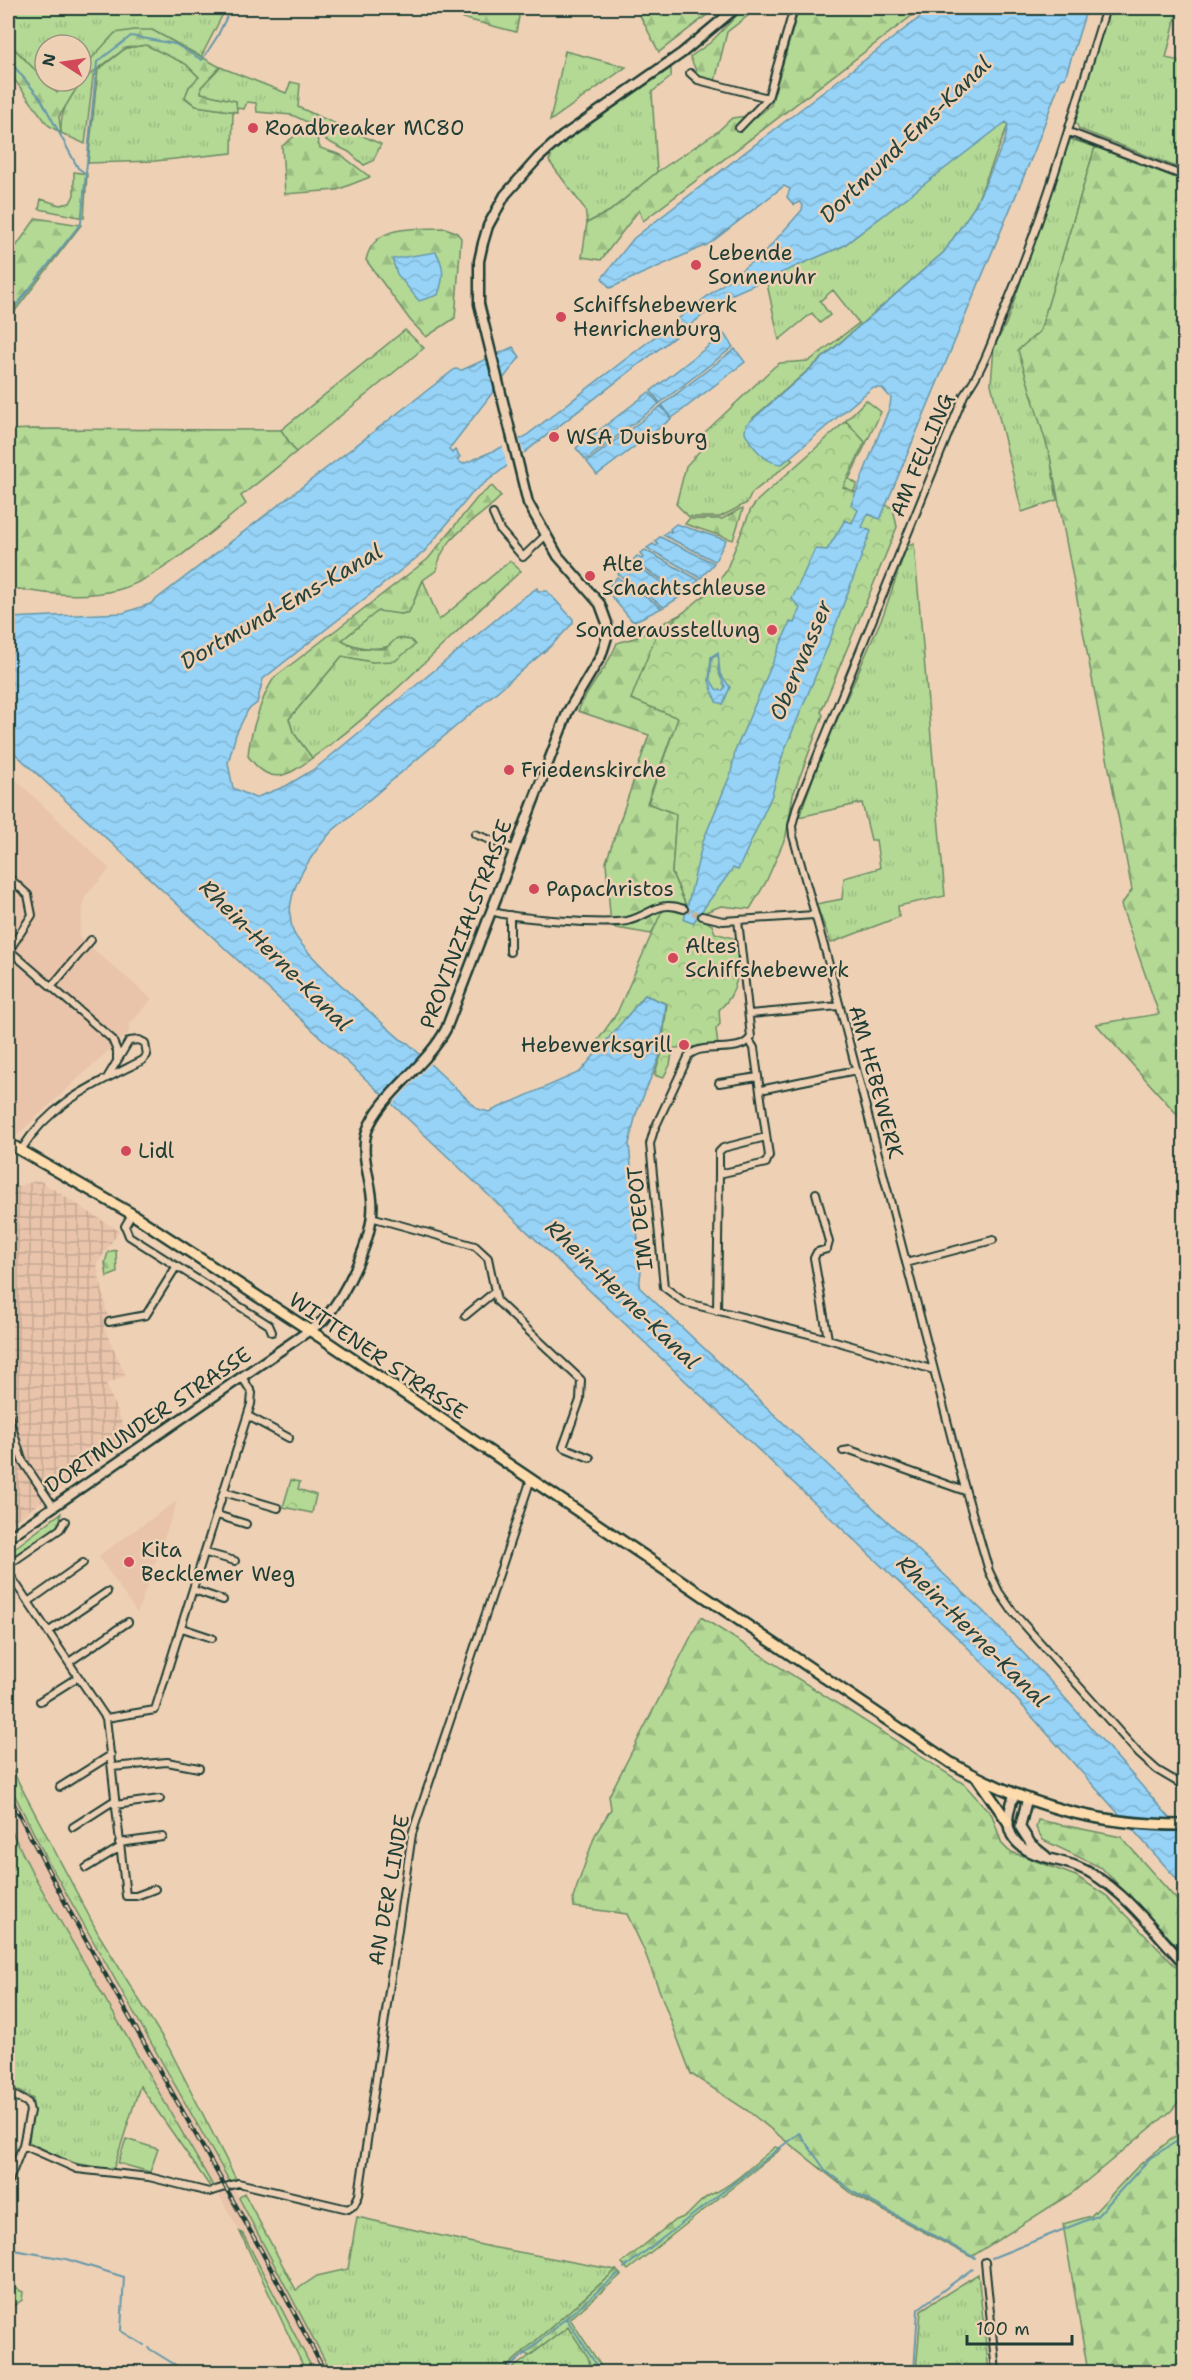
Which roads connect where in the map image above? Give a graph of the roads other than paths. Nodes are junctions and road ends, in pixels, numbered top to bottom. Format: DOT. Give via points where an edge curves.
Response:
graph roads {
  1 [pos="736,8"];
  2 [pos="795,8"];
  3 [pos="1106,8"];
  4 [pos="690,74"];
  5 [pos="768,98"];
  6 [pos="739,128"];
  7 [pos="1069,132"];
  8 [pos="1185,176"];
  9 [pos="493,514"];
  10 [pos="544,536"];
  11 [pos="475,834"];
  12 [pos="513,849"];
  13 [pos="8,876"];
  14 [pos="684,909"];
  15 [pos="491,911"];
  16 [pos="510,915"];
  17 [pos="814,915"];
  18 [pos="702,916"];
  19 [pos="738,920"];
  20 [pos="91,940"];
  21 [pos="8,951"];
  22 [pos="510,952"];
  23 [pos="52,986"];
  24 [pos="839,1006"];
  25 [pos="750,1014"];
  26 [pos="749,1040"];
  27 [pos="116,1063"];
  28 [pos="856,1070"];
  29 [pos="758,1077"];
  30 [pos="107,1078"];
  31 [pos="719,1083"];
  32 [pos="765,1089"];
  33 [pos="766,1137"];
  34 [pos="8,1143"];
  35 [pos="21,1150"];
  36 [pos="719,1174"];
  37 [pos="816,1193"];
  38 [pos="132,1214"];
  39 [pos="371,1217"];
  40 [pos="993,1240"];
  41 [pos="906,1263"];
  42 [pos="176,1267"];
  43 [pos="493,1293"];
  44 [pos="717,1311"];
  45 [pos="465,1316"];
  46 [pos="109,1322"];
  47 [pos="308,1330"];
  48 [pos="272,1332"];
  49 [pos="828,1339"];
  50 [pos="934,1370"];
  51 [pos="242,1377"];
  52 [pos="8,1413"];
  53 [pos="248,1416"];
  54 [pos="289,1438"];
  55 [pos="843,1451"];
  56 [pos="590,1458"];
  57 [pos="531,1479"];
  58 [pos="965,1491"];
  59 [pos="224,1492"];
  60 [pos="53,1506"];
  61 [pos="278,1509"];
  62 [pos="217,1515"];
  63 [pos="65,1521"];
  64 [pos="246,1524"];
  65 [pos="8,1538"];
  66 [pos="206,1553"];
  67 [pos="235,1562"];
  68 [pos="83,1563"];
  69 [pos="8,1565"];
  70 [pos="8,1572"];
  71 [pos="194,1590"];
  72 [pos="107,1592"];
  73 [pos="223,1600"];
  74 [pos="28,1602"];
  75 [pos="128,1622"];
  76 [pos="182,1628"];
  77 [pos="48,1632"];
  78 [pos="212,1638"];
  79 [pos="69,1662"];
  80 [pos="78,1677"];
  81 [pos="40,1701"];
  82 [pos="106,1718"];
  83 [pos="111,1755"];
  84 [pos="112,1767"];
  85 [pos="199,1768"];
  86 [pos="977,1777"];
  87 [pos="1185,1786"];
  88 [pos="60,1787"];
  89 [pos="1014,1795"];
  90 [pos="160,1799"];
  91 [pos="1027,1800"];
  92 [pos="115,1802"];
  93 [pos="1008,1821"];
  94 [pos="1185,1825"];
  95 [pos="73,1827"];
  96 [pos="163,1838"];
  97 [pos="119,1846"];
  98 [pos="1046,1856"];
  99 [pos="86,1868"];
  100 [pos="154,1889"];
  101 [pos="1185,1963"];
  102 [pos="8,2092"];
  103 [pos="23,2145"];
  104 [pos="8,2183"];
  105 [pos="985,2262"];
  106 [pos="996,2373"];
  1 -- 10 [label="main road" via="682,53 563,136 517,179 488,226 479,261 479,304 517,467 528,504"];
  2 -- 5 [label="street"];
  3 -- 7 [label="street, AM FELLING"];
  4 -- 5 [label="street" via="698,81"];
  5 -- 6 [label="street"];
  7 -- 8 [label="street"];
  7 -- 17 [label="street, AM FELLING" via="1023,266 977,378 964,395 797,806 791,830"];
  9 -- 10 [label="street" via="500,530 523,557"];
  10 -- 12 [label="main road, PROVINZIALSTRASSE" via="603,610 608,632 604,651 568,711"];
  11 -- 12 [label="street"];
  12 -- 15 [label="main road, PROVINZIALSTRASSE"];
  13 -- 21 [label="street" via="28,895 32,915"];
  14 -- 16 [label="street" via="666,905 627,921"];
  15 -- 16 [label="street"];
  15 -- 39 [label="main road, PROVINZIALSTRASSE" via="446,1029 428,1057 370,1125 365,1140"];
  16 -- 22 [label="street"];
  17 -- 19 [label="street"];
  17 -- 24 [label="street, AM HEBEWERK"];
  18 -- 19 [label="street" via="718,921"];
  19 -- 25 [label="street"];
  20 -- 23 [label="street"];
  21 -- 23 [label="street"];
  23 -- 27 [label="street" via="112,1039"];
  24 -- 25 [label="street"];
  24 -- 28 [label="street, AM HEBEWERK"];
  25 -- 26 [label="street"];
  26 -- 29 [label="street"];
  26 -- 44 [label="street, IM DEPOT" via="736,1046 696,1049 690,1055 650,1144 664,1287 677,1300"];
  27 -- 30 [label="street"];
  27 -- 30 [label="street" via="129,1041 145,1042 147,1055 143,1060"];
  28 -- 32 [label="street"];
  28 -- 41 [label="street, AM HEBEWERK"];
  29 -- 31 [label="street"];
  29 -- 33 [label="street"];
  30 -- 35 [label="street" via="61,1104"];
  33 -- 36 [label="street" via="723,1148 719,1152"];
  33 -- 36 [label="street" via="770,1156 766,1163"];
  34 -- 35 [label="main road, WITTENER STRASSE"];
  35 -- 38 [label="main road, WITTENER STRASSE"];
  36 -- 44 [label="street"];
  37 -- 49 [label="street" via="829,1242 827,1249 817,1252 814,1258"];
  38 -- 42 [label="street, WITTENER STRASSE" via="125,1226 129,1236"];
  38 -- 47 [label="main road, WITTENER STRASSE"];
  39 -- 43 [label="street" via="475,1246 492,1268"];
  39 -- 47 [label="main road, PROVINZIALSTRASSE" via="355,1268 336,1306"];
  40 -- 41 [label="street"];
  41 -- 50 [label="street, AM HEBEWERK"];
  42 -- 46 [label="street" via="146,1315"];
  42 -- 48 [label="street, WITTENER STRASSE" via="269,1325"];
  43 -- 45 [label="street"];
  43 -- 56 [label="street" via="581,1380 580,1400 563,1447"];
  44 -- 49 [label="street, IM DEPOT"];
  47 -- 51 [label="main road, DORTMUNDER STRASSE"];
  47 -- 57 [label="main road, WITTENER STRASSE"];
  49 -- 50 [label="street, IM DEPOT"];
  50 -- 58 [label="street, AM HEBEWERK"];
  51 -- 53 [label="street" via="252,1393"];
  51 -- 60 [label="main road, DORTMUNDER STRASSE"];
  52 -- 60 [label="street" via="22,1460"];
  53 -- 54 [label="street"];
  53 -- 59 [label="street"];
  55 -- 58 [label="street" via="850,1450"];
  57 -- 86 [label="main road, WITTENER STRASSE" via="882,1718"];
  57 -- 103 [label="street, AN DER LINDE" via="412,1834 359,2195 354,2205 348,2209 238,2183 209,2192 149,2177 77,2169"];
  58 -- 87 [label="street, AM HEBEWERK" via="999,1592 1139,1754"];
  59 -- 61 [label="street"];
  59 -- 62 [label="street"];
  60 -- 65 [label="main road, DORTMUNDER STRASSE"];
  62 -- 64 [label="street"];
  62 -- 66 [label="street"];
  63 -- 69 [label="street, DORTMUNDER STRASSE" via="60,1529"];
  66 -- 67 [label="street"];
  66 -- 71 [label="street"];
  68 -- 74 [label="street"];
  70 -- 74 [label="street"];
  71 -- 73 [label="street"];
  71 -- 76 [label="street"];
  72 -- 77 [label="street"];
  74 -- 77 [label="street"];
  75 -- 79 [label="street"];
  76 -- 78 [label="street"];
  76 -- 82 [label="street" via="155,1710"];
  77 -- 79 [label="street"];
  79 -- 80 [label="street"];
  80 -- 81 [label="street"];
  80 -- 82 [label="street"];
  82 -- 83 [label="street"];
  83 -- 84 [label="street"];
  83 -- 88 [label="street"];
  84 -- 85 [label="street" via="167,1762"];
  84 -- 92 [label="street"];
  86 -- 89 [label="main road, WITTENER STRASSE"];
  86 -- 93 [label="main road"];
  89 -- 91 [label="main road, WITTENER STRASSE"];
  89 -- 93 [label="main road"];
  90 -- 92 [label="street"];
  91 -- 94 [label="main road, WITTENER STRASSE" via="1109,1821"];
  91 -- 98 [label="main road" via="1020,1827 1031,1844"];
  92 -- 95 [label="street"];
  92 -- 97 [label="street"];
  93 -- 98 [label="main road" via="1012,1836 1024,1849"];
  96 -- 97 [label="street"];
  97 -- 99 [label="street"];
  97 -- 100 [label="street" via="126,1896"];
  98 -- 101 [label="main road" via="1086,1871 1113,1889"];
  102 -- 103 [label="street" via="28,2103"];
  103 -- 104 [label="street"];
  105 -- 106 [label="street"];
}
